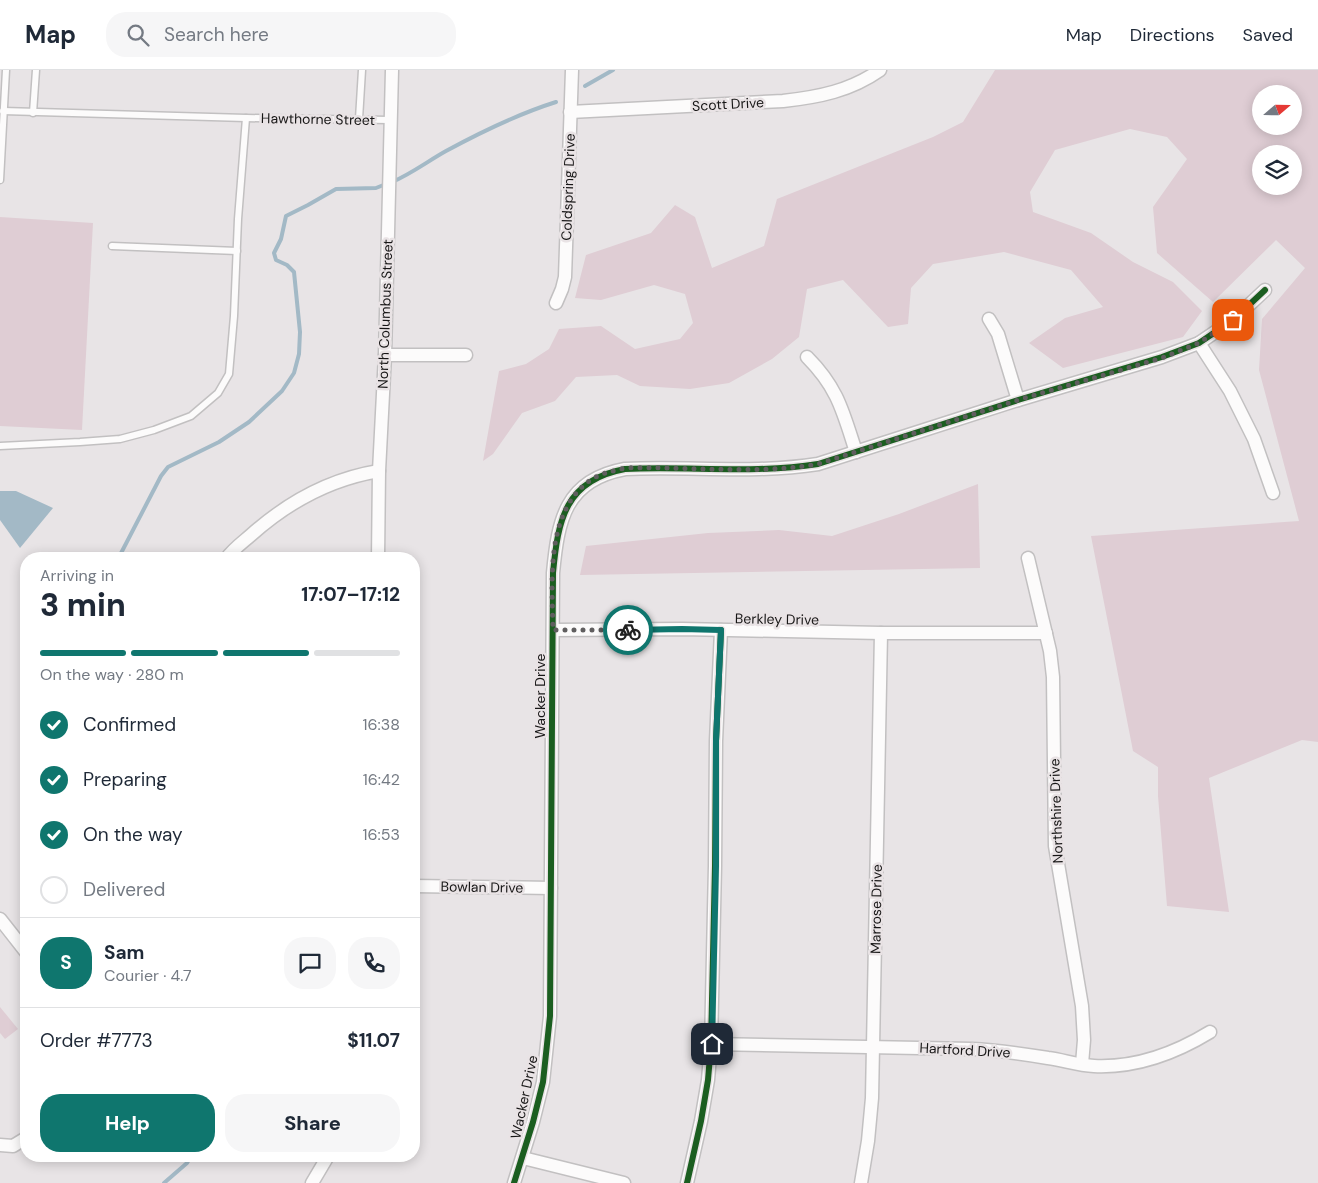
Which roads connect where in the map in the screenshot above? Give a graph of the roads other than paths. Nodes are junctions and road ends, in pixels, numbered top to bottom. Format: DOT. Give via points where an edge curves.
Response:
graph roads {
  1 [pos="6,70"];
  2 [pos="36,70"];
  3 [pos="362,70"];
  4 [pos="392,70"];
  5 [pos="572,70"];
  6 [pos="880,70"];
  7 [pos="3,111"];
  8 [pos="570,112"];
  9 [pos="33,113"];
  10 [pos="246,118"];
  11 [pos="360,119"];
  12 [pos="390,120"];
  13 [pos="0,180"];
  14 [pos="112,246"];
  15 [pos="237,251"];
  16 [pos="1265,290"];
  17 [pos="556,303"];
  18 [pos="989,319"];
  19 [pos="1199,343"];
  20 [pos="466,354"];
  21 [pos="385,355"];
  22 [pos="807,357"];
  23 [pos="1018,400"];
  24 [pos="0,446"];
  25 [pos="856,452"];
  26 [pos="379,471"];
  27 [pos="1273,493"];
  28 [pos="233,552"];
  29 [pos="378,552"];
  30 [pos="1028,558"];
  31 [pos="553,630"];
  32 [pos="721,630"];
  33 [pos="881,633"];
  34 [pos="1046,633"];
  35 [pos="420,886"];
  36 [pos="551,888"];
  37 [pos="0,919"];
  38 [pos="20,944"];
  39 [pos="1210,1032"];
  40 [pos="712,1044"];
  41 [pos="874,1046"];
  42 [pos="1082,1064"];
  43 [pos="20,1142"];
  44 [pos="0,1145"];
  45 [pos="523,1158"];
  46 [pos="324,1162"];
  47 [pos="312,1183"];
  48 [pos="514,1183"];
  49 [pos="624,1183"];
  50 [pos="686,1183"];
  51 [pos="861,1183"];
  1 -- 7 [label="lane"];
  2 -- 9 [label="lane"];
  3 -- 11 [label="lane"];
  4 -- 12 [label="street, North Columbus Street"];
  5 -- 8 [label="street, Coldspring Drive"];
  6 -- 8 [label="street, Scott Drive" via="849,88 815,98"];
  7 -- 9 [label="lane, Hawthorne Street"];
  7 -- 13 [label="lane"];
  8 -- 17 [label="street, Coldspring Drive" via="565,277"];
  9 -- 10 [label="lane, Hawthorne Street"];
  10 -- 11 [label="lane, Hawthorne Street"];
  10 -- 15 [label="lane"];
  11 -- 12 [label="lane, Hawthorne Street"];
  12 -- 21 [label="street, North Columbus Street"];
  14 -- 15 [label="lane"];
  15 -- 24 [label="lane" via="229,374 218,393 191,416 120,439"];
  16 -- 19 [label="street, Wacker Drive" via="1233,320"];
  18 -- 23 [label="street" via="998,334"];
  19 -- 23 [label="street, Wacker Drive" via="1162,358"];
  19 -- 27 [label="street" via="1230,391 1254,439"];
  20 -- 21 [label="street"];
  21 -- 26 [label="street, North Columbus Street"];
  22 -- 25 [label="street" via="826,377 836,394"];
  23 -- 25 [label="street, Wacker Drive"];
  25 -- 31 [label="street, Wacker Drive" via="800,467 625,468 592,479 568,505 556,538"];
  26 -- 28 [label="street" via="346,478 314,491 284,509"];
  26 -- 29 [label="street, North Columbus Street"];
  30 -- 34 [label="street, Northshire Drive"];
  31 -- 32 [label="street, Berkley Drive"];
  31 -- 36 [label="street, Wacker Drive"];
  32 -- 33 [label="street, Berkley Drive"];
  32 -- 40 [label="street" via="716,741"];
  33 -- 34 [label="street, Berkley Drive"];
  33 -- 41 [label="street, Marrose Drive"];
  34 -- 42 [label="street, Northshire Drive" via="1053,677 1055,846 1082,1006"];
  35 -- 36 [label="street, Bowlan Drive"];
  36 -- 45 [label="street, Wacker Drive" via="547,1052 543,1082"];
  37 -- 38 [label="street"];
  39 -- 42 [label="street, Hartford Drive" via="1178,1050 1144,1061 1110,1066"];
  40 -- 41 [label="street, Hartford Drive"];
  40 -- 50 [label="street" via="701,1122"];
  41 -- 42 [label="street, Hartford Drive" via="994,1050"];
  41 -- 51 [label="street, Marrose Drive" via="870,1124"];
  43 -- 44 [label="street" via="13,1146"];
  45 -- 48 [label="street, Wacker Drive"];
  45 -- 49 [label="street"];
  46 -- 47 [label="street"];
}
